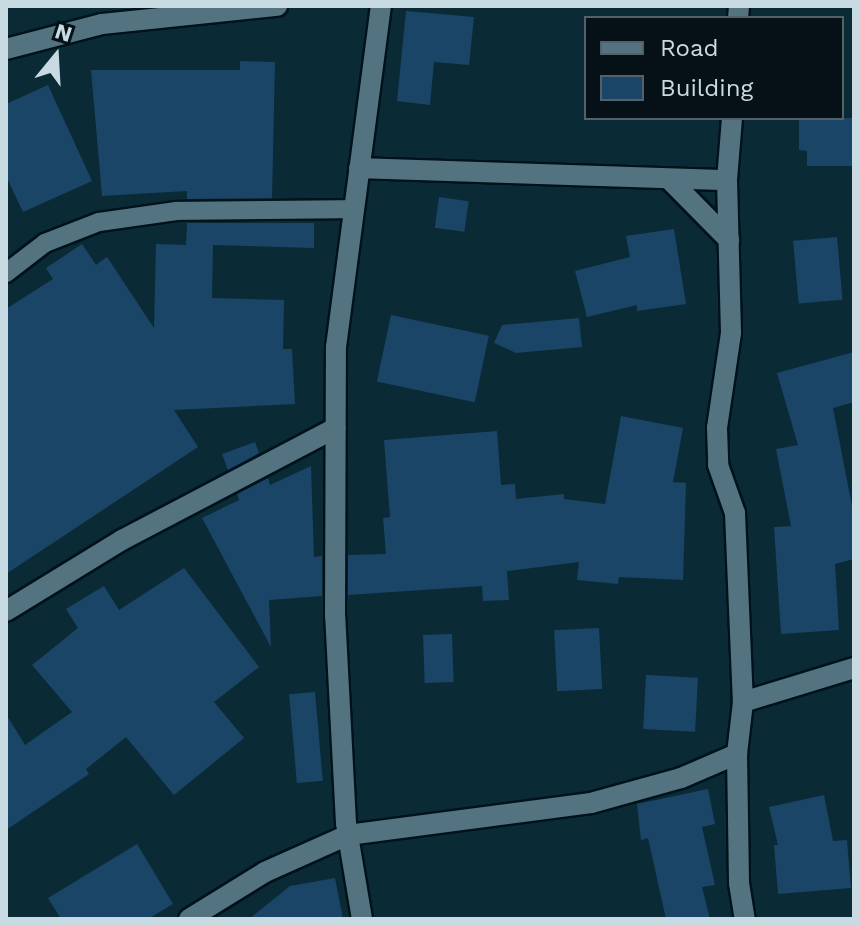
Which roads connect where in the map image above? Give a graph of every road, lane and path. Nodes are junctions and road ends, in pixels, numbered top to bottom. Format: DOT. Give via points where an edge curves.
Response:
graph roads {
  1 [pos="277,6"];
  2 [pos="381,6"];
  3 [pos="100,15"];
  4 [pos="6,49"];
  5 [pos="732,120"];
  6 [pos="359,168"];
  7 [pos="727,180"];
  8 [pos="671,181"];
  9 [pos="355,209"];
  10 [pos="729,240"];
  11 [pos="6,273"];
  12 [pos="335,428"];
  13 [pos="6,611"];
  14 [pos="854,668"];
  15 [pos="743,702"];
  16 [pos="737,754"];
  17 [pos="348,835"];
  18 [pos="189,919"];
  19 [pos="362,919"];
  20 [pos="745,919"];
  1 -- 3 [label="street"];
  2 -- 6 [label="street"];
  3 -- 4 [label="street"];
  5 -- 7 [label="street"];
  6 -- 8 [label="street"];
  6 -- 9 [label="street"];
  7 -- 8 [label="street"];
  7 -- 10 [label="street"];
  8 -- 10 [label="street"];
  9 -- 11 [label="lane" via="176,211 99,222 45,243"];
  9 -- 12 [label="street" via="336,347"];
  10 -- 15 [label="street" via="731,333 717,428 718,465 735,513"];
  12 -- 13 [label="street" via="122,540"];
  12 -- 17 [label="street" via="335,615"];
  14 -- 15 [label="street"];
  15 -- 16 [label="street"];
  16 -- 17 [label="street" via="681,778 591,803"];
  16 -- 20 [label="street" via="739,883"];
  17 -- 18 [label="street" via="265,872"];
  17 -- 19 [label="street"];
}
